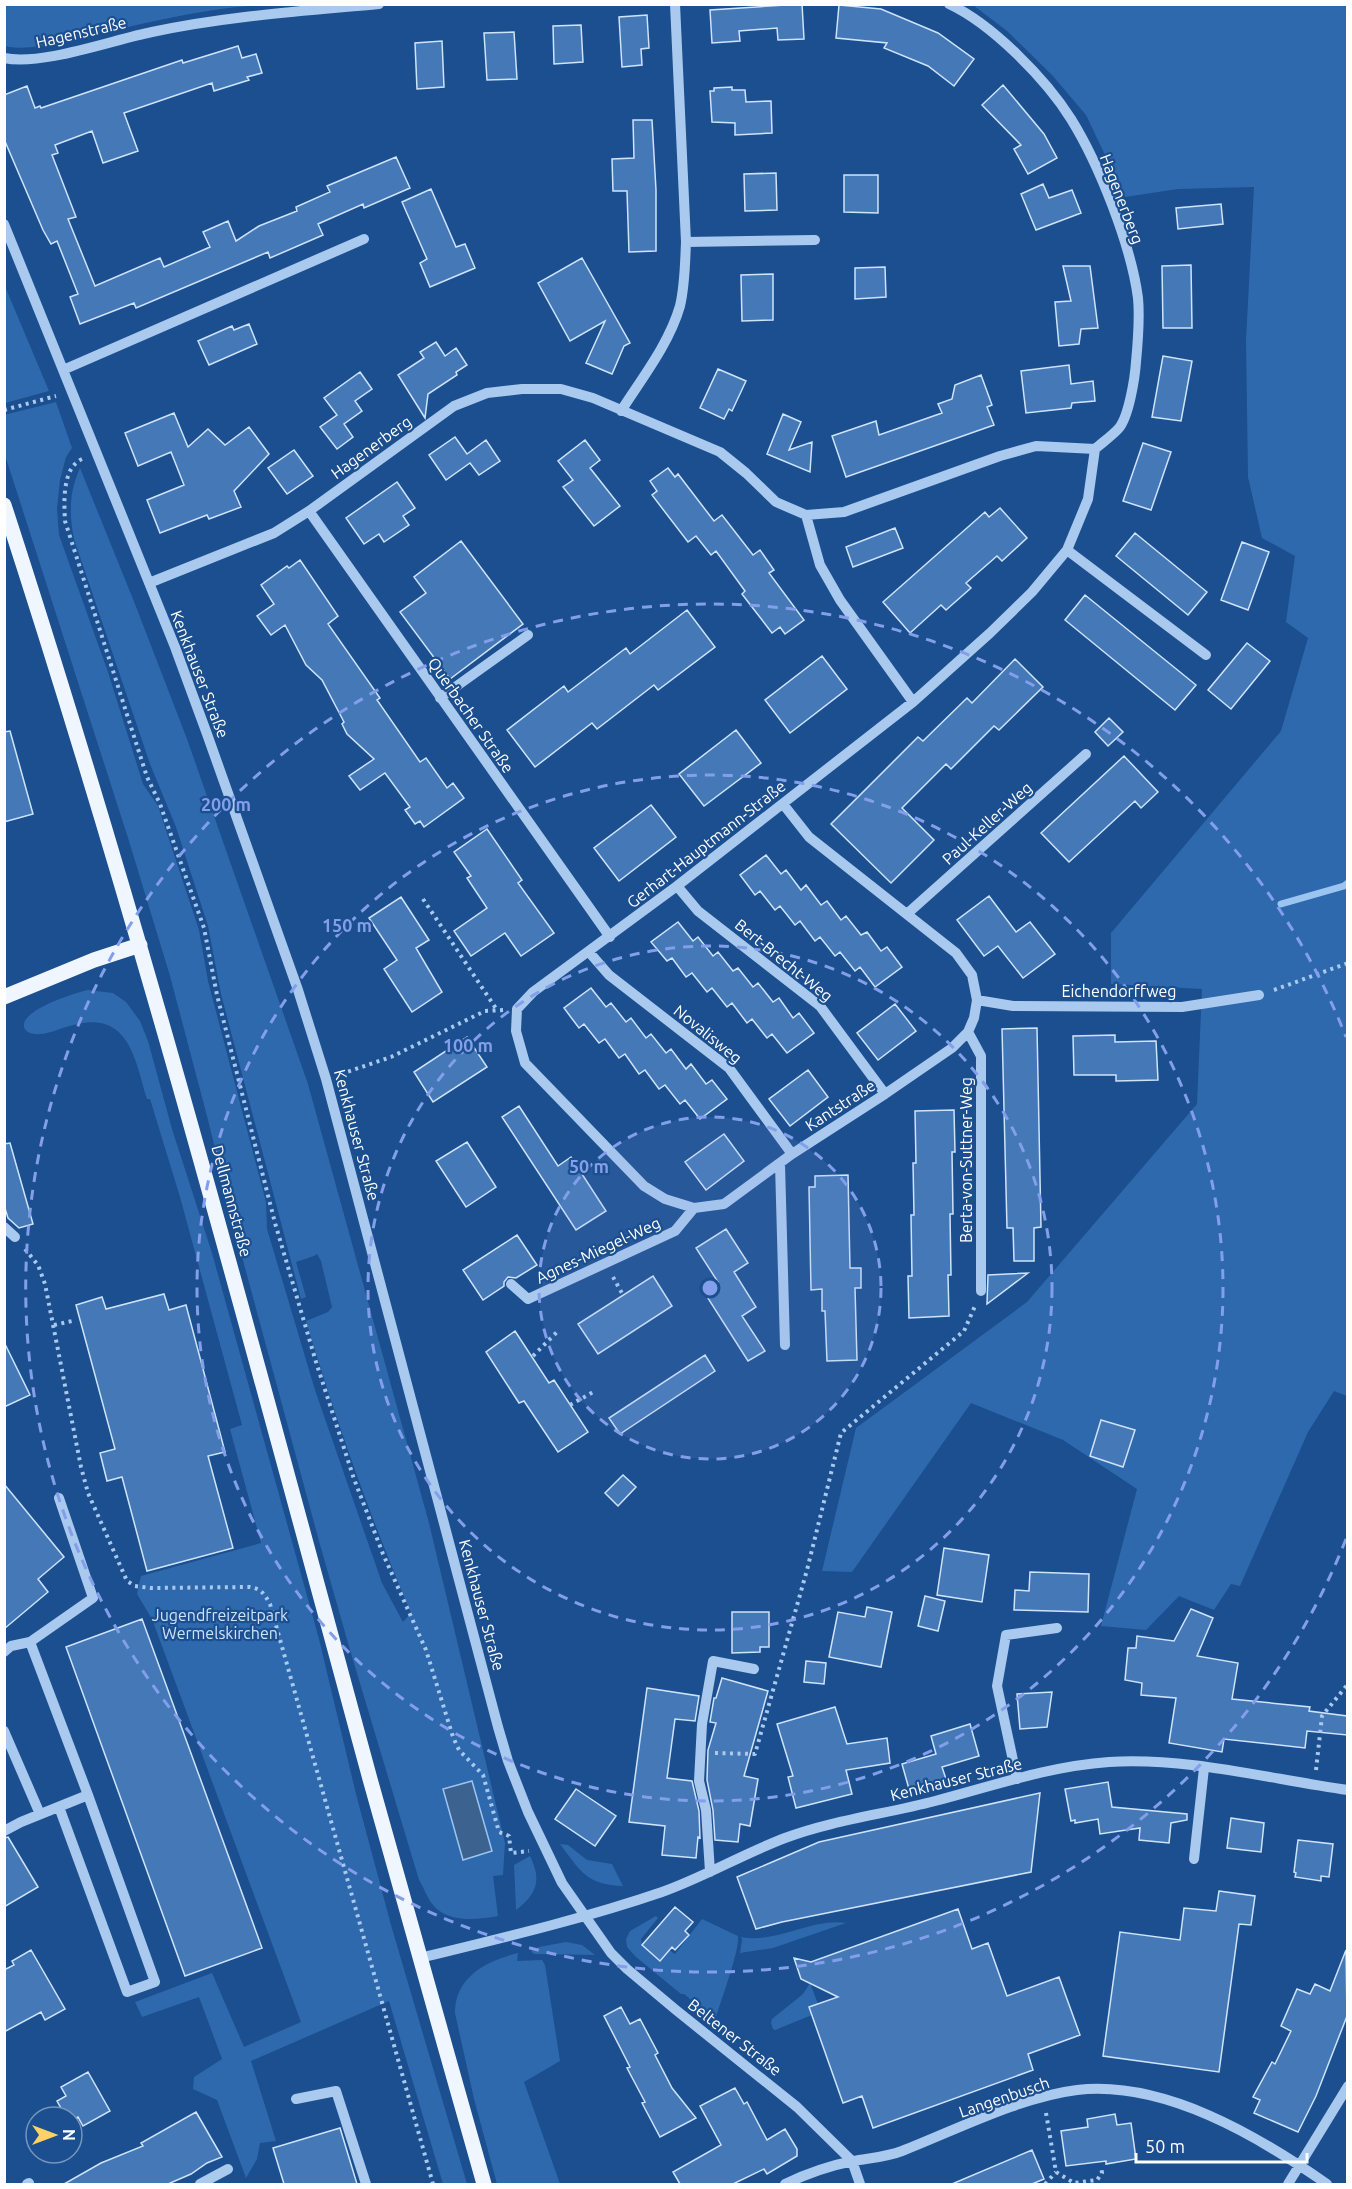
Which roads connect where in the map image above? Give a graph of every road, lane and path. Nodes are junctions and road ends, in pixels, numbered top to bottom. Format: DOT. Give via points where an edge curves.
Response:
graph roads {
  1 [pos="379,4"];
  2 [pos="675,4"];
  3 [pos="949,4"];
  4 [pos="4,58"];
  5 [pos="4,224"];
  6 [pos="364,239"];
  7 [pos="815,240"];
  8 [pos="686,242"];
  9 [pos="63,370"];
  10 [pos="71,390"];
  11 [pos="4,410"];
  12 [pos="621,411"];
  13 [pos="1095,449"];
  14 [pos="96,452"];
  15 [pos="4,505"];
  16 [pos="309,511"];
  17 [pos="806,515"];
  18 [pos="1067,550"];
  19 [pos="149,583"];
  20 [pos="528,635"];
  21 [pos="1206,655"];
  22 [pos="440,698"];
  23 [pos="913,702"];
  24 [pos="1086,754"];
  25 [pos="783,804"];
  26 [pos="677,886"];
  27 [pos="423,899"];
  28 [pos="908,914"];
  29 [pos="609,937"];
  30 [pos="140,945"];
  31 [pos="589,952"];
  32 [pos="1347,963"];
  33 [pos="1259,995"];
  34 [pos="4,997"];
  35 [pos="977,1000"];
  36 [pos="517,1008"];
  37 [pos="497,1010"];
  38 [pos="968,1032"];
  39 [pos="326,1079"];
  40 [pos="885,1094"];
  41 [pos="792,1154"];
  42 [pos="780,1164"];
  43 [pos="694,1208"];
  44 [pos="4,1227"];
  45 [pos="15,1237"];
  46 [pos="511,1284"];
  47 [pos="981,1291"];
  48 [pos="72,1321"];
  49 [pos="54,1325"];
  50 [pos="557,1332"];
  51 [pos="785,1344"];
  52 [pos="533,1356"];
  53 [pos="595,1391"];
  54 [pos="570,1405"];
  55 [pos="59,1498"];
  56 [pos="1057,1628"];
  57 [pos="30,1642"];
  58 [pos="4,1652"];
  59 [pos="754,1669"];
  60 [pos="1347,1684"];
  61 [pos="4,1731"];
  62 [pos="701,1753"];
  63 [pos="1204,1768"];
  64 [pos="1017,1779"];
  65 [pos="1314,1785"];
  66 [pos="1347,1790"];
  67 [pos="88,1796"];
  68 [pos="59,1807"];
  69 [pos="40,1814"];
  70 [pos="4,1831"];
  71 [pos="544,1845"];
  72 [pos="1194,1859"];
  73 [pos="710,1872"];
  74 [pos="587,1916"];
  75 [pos="420,1958"];
  76 [pos="1347,2086"];
  77 [pos="1043,2098"];
  78 [pos="296,2099"];
  79 [pos="852,2161"];
  80 [pos="1101,2166"];
  81 [pos="1300,2166"];
  82 [pos="228,2169"];
  83 [pos="1056,2172"];
  84 [pos="200,2184"];
  85 [pos="366,2184"];
  86 [pos="433,2184"];
  87 [pos="484,2184"];
  88 [pos="785,2184"];
  89 [pos="860,2184"];
  90 [pos="1045,2184"];
  91 [pos="1288,2184"];
  92 [pos="1327,2184"];
  1 -- 4 [label="street, Hagenstraße" via="212,22 43,58"];
  2 -- 8 [label="street"];
  3 -- 13 [label="street, Hagenerberg" via="996,35 1040,78 1071,119 1114,210 1138,299 1138,340 1134,384 1121,426"];
  5 -- 9 [label="street, Kenkhauser Straße"];
  6 -- 9 [label="street"];
  7 -- 8 [label="street"];
  8 -- 12 [label="street" via="680,307 664,344"];
  9 -- 10 [label="street, Kenkhauser Straße"];
  10 -- 11 [label="path"];
  10 -- 14 [label="street, Kenkhauser Straße"];
  12 -- 16 [label="street, Hagenerberg" via="561,389 487,393 454,406"];
  12 -- 17 [label="street, Hagenerberg" via="720,452 776,502"];
  13 -- 17 [label="street, Hagenerberg" via="1036,446 844,512"];
  13 -- 18 [label="street" via="1088,499"];
  14 -- 19 [label="street, Kenkhauser Straße"];
  14 -- 71 [label="path" via="78,461 71,471 65,491 65,521 147,777 204,928 217,995 275,1223 316,1362 354,1479 378,1544 426,1650 459,1750 483,1775 495,1823 499,1832 509,1836 511,1853"];
  15 -- 30 [label="main road, Dellmannstraße"];
  16 -- 19 [label="street, Hagenerberg" via="274,533"];
  16 -- 22 [label="street, Querbacher Straße"];
  17 -- 23 [label="street" via="820,565"];
  18 -- 21 [label="street"];
  18 -- 23 [label="street, Gerhart-Hauptmann-Straße" via="1032,592"];
  19 -- 39 [label="street, Kenkhauser Straße" via="220,768"];
  20 -- 22 [label="street"];
  22 -- 29 [label="street, Querbacher Straße"];
  23 -- 25 [label="street, Gerhart-Hauptmann-Straße"];
  24 -- 28 [label="street, Paul-Keller-Weg"];
  25 -- 26 [label="street, Gerhart-Hauptmann-Straße"];
  25 -- 28 [label="street" via="809,837"];
  26 -- 29 [label="street, Gerhart-Hauptmann-Straße"];
  26 -- 40 [label="street, Bert-Brecht-Weg" via="698,911 820,1006"];
  27 -- 37 [label="path"];
  28 -- 35 [label="street" via="956,953 972,975"];
  29 -- 31 [label="street, Gerhart-Hauptmann-Straße"];
  30 -- 34 [label="main road"];
  30 -- 75 [label="main road, Dellmannstraße"];
  31 -- 36 [label="street, Gerhart-Hauptmann-Straße"];
  31 -- 41 [label="street, Novalisweg" via="609,975 729,1068"];
  32 -- 33 [label="path"];
  33 -- 35 [label="street, Eichendorffweg" via="1182,1007 1013,1006"];
  35 -- 38 [label="street"];
  36 -- 37 [label="path"];
  36 -- 43 [label="street, Kantstraße" via="516,1031 525,1063 644,1186 665,1199"];
  37 -- 39 [label="path" via="485,1011 391,1057"];
  38 -- 40 [label="street, Kantstraße" via="952,1048"];
  38 -- 47 [label="street, Berta-von-Suttner-Weg" via="981,1056"];
  39 -- 71 [label="street, Kenkhauser Straße" via="506,1755"];
  40 -- 41 [label="street, Kantstraße"];
  41 -- 42 [label="street, Kantstraße"];
  42 -- 43 [label="street, Kantstraße" via="724,1204"];
  42 -- 51 [label="street"];
  43 -- 46 [label="street, Agnes-Miegel-Weg" via="675,1230 528,1299"];
  44 -- 45 [label="street"];
  45 -- 49 [label="path" via="38,1265"];
  47 -- 62 [label="path" via="964,1331 841,1433 755,1754"];
  48 -- 49 [label="path"];
  49 -- 86 [label="path" via="88,1493 128,1581 150,1588 258,1588 270,1604"];
  50 -- 52 [label="path"];
  53 -- 54 [label="path"];
  55 -- 57 [label="street" via="93,1598"];
  56 -- 64 [label="street" via="1006,1635 998,1686"];
  57 -- 58 [label="street" via="11,1646"];
  57 -- 67 [label="street"];
  59 -- 62 [label="street" via="713,1661"];
  60 -- 65 [label="path" via="1322,1716"];
  61 -- 69 [label="street"];
  62 -- 73 [label="street" via="699,1781 706,1810"];
  63 -- 64 [label="street, Kenkhauser Straße" via="1108,1762"];
  63 -- 65 [label="street, Kenkhauser Straße"];
  63 -- 72 [label="street"];
  64 -- 73 [label="street, Kenkhauser Straße" via="811,1830"];
  65 -- 66 [label="street, Kenkhauser Straße"];
  67 -- 68 [label="street"];
  67 -- 68 [label="street" via="155,1982 127,1992"];
  68 -- 69 [label="street"];
  69 -- 70 [label="street"];
  71 -- 74 [label="street, Kenkhauser Straße" via="562,1883"];
  73 -- 74 [label="street, Kenkhauser Straße"];
  74 -- 75 [label="street, Kenkhauser Straße"];
  74 -- 79 [label="street, Beltener Straße" via="611,1953 627,1969 776,2088"];
  75 -- 87 [label="main road, Dellmannstraße"];
  76 -- 81 [label="street"];
  77 -- 79 [label="street, Langenbusch" via="898,2152"];
  77 -- 81 [label="street, Langenbusch" via="1094,2089 1153,2096 1195,2110"];
  77 -- 83 [label="path"];
  78 -- 85 [label="street" via="336,2091"];
  79 -- 88 [label="street, Langenbusch" via="817,2169"];
  79 -- 89 [label="street, Beltener Straße"];
  80 -- 83 [label="path" via="1097,2180 1074,2183"];
  81 -- 91 [label="street"];
  81 -- 92 [label="street, Langenbusch"];
  82 -- 84 [label="street"];
  83 -- 90 [label="path"];
}
